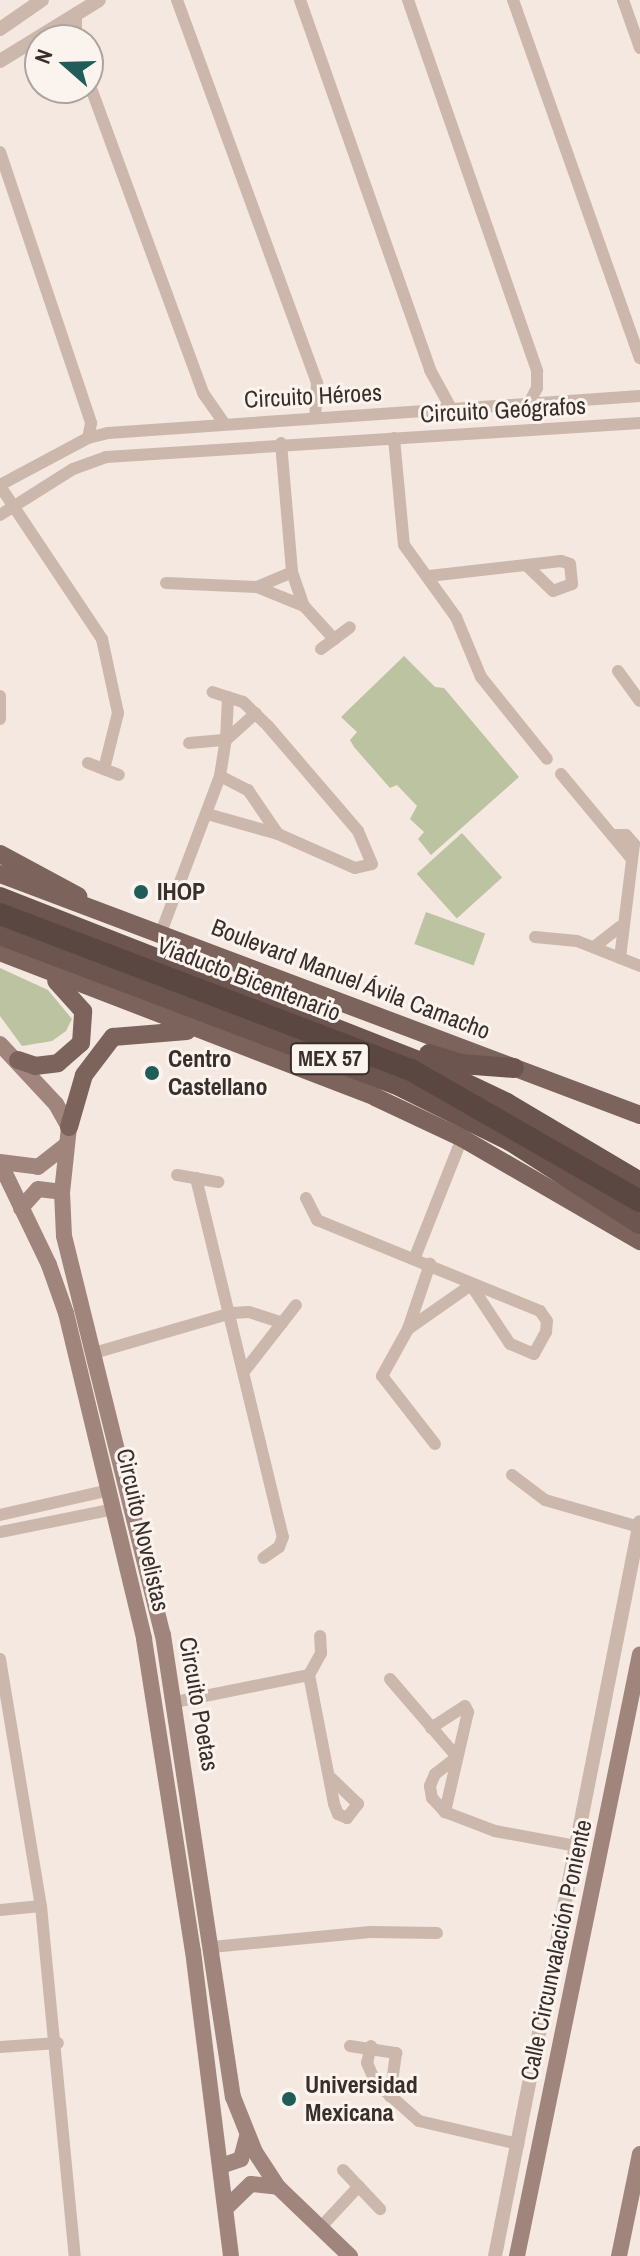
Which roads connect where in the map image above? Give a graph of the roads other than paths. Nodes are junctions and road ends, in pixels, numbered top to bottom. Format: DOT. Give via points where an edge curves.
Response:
graph roads {
  1 [pos="42,0"];
  2 [pos="99,0"];
  3 [pos="177,0"];
  4 [pos="300,0"];
  5 [pos="408,0"];
  6 [pos="513,0"];
  7 [pos="623,0"];
  8 [pos="76,13"];
  9 [pos="76,24"];
  10 [pos="0,29"];
  11 [pos="640,48"];
  12 [pos="0,61"];
  13 [pos="97,104"];
  14 [pos="0,152"];
  15 [pos="640,358"];
  16 [pos="640,396"];
  17 [pos="528,405"];
  18 [pos="452,410"];
  19 [pos="315,418"];
  20 [pos="223,422"];
  21 [pos="640,423"];
  22 [pos="88,438"];
  23 [pos="394,438"];
  24 [pos="281,443"];
  25 [pos="0,486"];
  26 [pos="6,511"];
  27 [pos="528,567"];
  28 [pos="292,572"];
  29 [pos="429,576"];
  30 [pos="166,583"];
  31 [pos="257,587"];
  32 [pos="304,606"];
  33 [pos="350,627"];
  34 [pos="334,639"];
  35 [pos="321,649"];
  36 [pos="618,671"];
  37 [pos="636,683"];
  38 [pos="213,692"];
  39 [pos="0,696"];
  40 [pos="228,697"];
  41 [pos="640,701"];
  42 [pos="256,713"];
  43 [pos="0,719"];
  44 [pos="226,740"];
  45 [pos="189,743"];
  46 [pos="547,759"];
  47 [pos="88,763"];
  48 [pos="104,769"];
  49 [pos="561,774"];
  50 [pos="119,775"];
  51 [pos="220,776"];
  52 [pos="207,814"];
  53 [pos="278,834"];
  54 [pos="612,835"];
  55 [pos="0,854"];
  56 [pos="631,858"];
  57 [pos="0,874"];
  58 [pos="0,897"];
  59 [pos="0,914"];
  60 [pos="107,915"];
  61 [pos="620,927"];
  62 [pos="0,935"];
  63 [pos="160,935"];
  64 [pos="535,937"];
  65 [pos="594,947"];
  66 [pos="0,952"];
  67 [pos="620,958"];
  68 [pos="640,966"];
  69 [pos="37,968"];
  70 [pos="303,1013"];
  71 [pos="197,1031"];
  72 [pos="0,1044"];
  73 [pos="18,1060"];
  74 [pos="514,1068"];
  75 [pos="640,1115"];
  76 [pos="68,1136"];
  77 [pos="462,1138"];
  78 [pos="0,1162"];
  79 [pos="177,1175"];
  80 [pos="196,1178"];
  81 [pos="218,1182"];
  82 [pos="640,1182"];
  83 [pos="62,1192"];
  84 [pos="306,1198"];
  85 [pos="640,1201"];
  86 [pos="21,1208"];
  87 [pos="640,1224"];
  88 [pos="640,1241"];
  89 [pos="415,1257"];
  90 [pos="430,1264"];
  91 [pos="471,1285"];
  92 [pos="296,1305"];
  93 [pos="232,1313"];
  94 [pos="282,1323"];
  95 [pos="408,1329"];
  96 [pos="94,1353"];
  97 [pos="246,1369"];
  98 [pos="435,1444"];
  99 [pos="512,1475"];
  100 [pos="110,1490"];
  101 [pos="114,1509"];
  102 [pos="0,1515"];
  103 [pos="640,1525"];
  104 [pos="0,1532"];
  105 [pos="263,1558"];
  106 [pos="320,1636"];
  107 [pos="640,1654"];
  108 [pos="0,1659"];
  109 [pos="313,1670"];
  110 [pos="390,1679"];
  111 [pos="175,1702"];
  112 [pos="431,1728"];
  113 [pos="457,1757"];
  114 [pos="331,1778"];
  115 [pos="586,1797"];
  116 [pos="611,1801"];
  117 [pos="445,1812"];
  118 [pos="576,1846"];
  119 [pos="41,1906"];
  120 [pos="0,1910"];
  121 [pos="437,1933"];
  122 [pos="212,1947"];
  123 [pos="58,2043"];
  124 [pos="350,2046"];
  125 [pos="371,2046"];
  126 [pos="0,2047"];
  127 [pos="390,2097"];
  128 [pos="247,2136"];
  129 [pos="518,2144"];
  130 [pos="640,2154"];
  131 [pos="221,2166"];
  132 [pos="343,2170"];
  133 [pos="359,2186"];
  134 [pos="278,2187"];
  135 [pos="227,2207"];
  136 [pos="380,2209"];
  137 [pos="320,2228"];
  138 [pos="75,2256"];
  139 [pos="231,2256"];
  140 [pos="350,2256"];
  141 [pos="495,2256"];
  142 [pos="517,2256"];
  143 [pos="619,2256"];
  1 -- 10 [label="street"];
  2 -- 8 [label="street"];
  3 -- 19 [label="street" via="317,383"];
  4 -- 18 [label="street" via="430,370"];
  5 -- 17 [label="street" via="537,371 537,388"];
  6 -- 15 [label="street"];
  7 -- 11 [label="street"];
  8 -- 9 [label="street"];
  8 -- 12 [label="street"];
  13 -- 20 [label="street" via="203,393"];
  14 -- 22 [label="street" via="91,423"];
  16 -- 17 [label="street, Circuito Héroes"];
  17 -- 18 [label="street, Circuito Héroes"];
  18 -- 19 [label="street, Circuito Héroes"];
  19 -- 20 [label="street, Circuito Héroes"];
  20 -- 22 [label="street, Circuito Héroes"];
  21 -- 23 [label="street, Circuito Geógrafos"];
  22 -- 25 [label="street, Circuito Héroes"];
  23 -- 24 [label="street, Circuito Geógrafos"];
  23 -- 29 [label="street" via="404,545"];
  24 -- 26 [label="street, Circuito Geógrafos" via="106,457 73,469"];
  24 -- 28 [label="street"];
  25 -- 26 [label="street"];
  26 -- 48 [label="street" via="86,612 111,664 118,713"];
  27 -- 27 [label="street" via="553,591 564,591 575,574 570,564"];
  27 -- 29 [label="street"];
  28 -- 31 [label="street"];
  28 -- 32 [label="street"];
  29 -- 46 [label="street" via="456,617 481,677"];
  30 -- 31 [label="street"];
  31 -- 32 [label="street"];
  32 -- 34 [label="street"];
  33 -- 34 [label="street"];
  34 -- 35 [label="street"];
  36 -- 37 [label="street"];
  37 -- 41 [label="street"];
  38 -- 40 [label="street"];
  39 -- 43 [label="street"];
  40 -- 42 [label="street"];
  40 -- 44 [label="street"];
  42 -- 44 [label="street"];
  42 -- 53 [label="street" via="358,831 372,864 355,868"];
  44 -- 45 [label="street"];
  44 -- 51 [label="street"];
  47 -- 48 [label="street"];
  48 -- 50 [label="street"];
  49 -- 54 [label="street"];
  51 -- 52 [label="street"];
  51 -- 53 [label="street" via="248,790"];
  52 -- 53 [label="street"];
  52 -- 63 [label="street"];
  54 -- 56 [label="street"];
  54 -- 56 [label="street" via="632,838"];
  55 -- 60 [label="main road" via="50,877"];
  56 -- 61 [label="street"];
  57 -- 60 [label="main road, Boulevard Manuel Ávila Camacho"];
  58 -- 70 [label="highway, Boulevard Manuel Ávila Camacho / MEX 57"];
  59 -- 85 [label="highway, Viaducto Bicentenario" via="411,1070"];
  60 -- 63 [label="main road, Boulevard Manuel Ávila Camacho"];
  61 -- 65 [label="street"];
  61 -- 67 [label="street"];
  62 -- 87 [label="highway, MEX 57" via="395,1084 510,1141"];
  63 -- 74 [label="main road, Boulevard Manuel Ávila Camacho"];
  64 -- 65 [label="street"];
  65 -- 67 [label="street"];
  66 -- 69 [label="main road"];
  67 -- 68 [label="street"];
  69 -- 71 [label="main road"];
  69 -- 73 [label="main road" via="77,1000 85,1033 76,1051 58,1063 35,1066"];
  70 -- 74 [label="highway" via="461,1064"];
  70 -- 82 [label="highway, Boulevard Manuel Ávila Camacho / MEX 57" via="507,1103"];
  71 -- 76 [label="main road" via="113,1037 84,1075"];
  71 -- 77 [label="main road" via="375,1097"];
  72 -- 73 [label="main road"];
  73 -- 76 [label="main road"];
  74 -- 75 [label="main road, Boulevard Manuel Ávila Camacho"];
  76 -- 78 [label="main road" via="38,1167"];
  76 -- 83 [label="main road, Circuito Poetas"];
  77 -- 88 [label="main road"];
  77 -- 89 [label="street"];
  78 -- 86 [label="main road, Circuito Novelistas"];
  79 -- 80 [label="street"];
  80 -- 81 [label="street"];
  80 -- 93 [label="street"];
  83 -- 86 [label="main road" via="38,1189"];
  83 -- 96 [label="main road, Circuito Poetas" via="69,1261"];
  84 -- 89 [label="street" via="317,1220"];
  86 -- 100 [label="main road, Circuito Novelistas" via="66,1313"];
  89 -- 90 [label="street"];
  90 -- 91 [label="street"];
  90 -- 95 [label="street"];
  91 -- 91 [label="street" via="540,1311 546,1332 534,1354 510,1344"];
  91 -- 95 [label="street"];
  92 -- 94 [label="street"];
  93 -- 94 [label="street" via="258,1314"];
  93 -- 96 [label="street"];
  93 -- 97 [label="street"];
  94 -- 97 [label="street"];
  95 -- 98 [label="street" via="382,1376"];
  96 -- 111 [label="main road, Circuito Poetas" via="133,1497"];
  97 -- 105 [label="street" via="283,1537"];
  99 -- 103 [label="street" via="545,1500"];
  100 -- 101 [label="main road, Circuito Novelistas"];
  100 -- 102 [label="street"];
  101 -- 104 [label="street"];
  101 -- 131 [label="main road, Circuito Novelistas" via="144,1639"];
  103 -- 115 [label="street"];
  106 -- 109 [label="street"];
  107 -- 116 [label="main road, Calle Circunvalación Poniente"];
  108 -- 119 [label="street"];
  109 -- 111 [label="street"];
  109 -- 114 [label="street"];
  110 -- 112 [label="street"];
  111 -- 122 [label="main road, Circuito Poetas"];
  112 -- 113 [label="street"];
  112 -- 113 [label="street" via="465,1706"];
  113 -- 117 [label="street"];
  113 -- 117 [label="street" via="435,1774 430,1786 432,1798"];
  114 -- 114 [label="street" via="358,1804 347,1818 338,1814"];
  115 -- 116 [label="street"];
  115 -- 118 [label="street"];
  116 -- 142 [label="main road, Calle Circunvalación Poniente"];
  117 -- 118 [label="street" via="495,1831"];
  118 -- 129 [label="street"];
  119 -- 120 [label="street"];
  119 -- 123 [label="street"];
  121 -- 122 [label="street" via="370,1932"];
  122 -- 128 [label="main road, Circuito Poetas" via="228,2071"];
  123 -- 126 [label="street"];
  123 -- 138 [label="street"];
  124 -- 125 [label="street"];
  125 -- 127 [label="street" via="370,2072"];
  125 -- 127 [label="street" via="396,2053"];
  127 -- 129 [label="street" via="419,2121"];
  128 -- 131 [label="main road" via="241,2159"];
  128 -- 134 [label="main road, Circuito Poetas"];
  129 -- 141 [label="street"];
  130 -- 143 [label="main road"];
  131 -- 135 [label="main road, Circuito Novelistas"];
  132 -- 133 [label="street"];
  133 -- 136 [label="street"];
  133 -- 137 [label="street"];
  134 -- 135 [label="main road" via="251,2184"];
  134 -- 137 [label="main road, Circuito Poetas"];
  135 -- 139 [label="main road, Circuito Novelistas"];
  137 -- 140 [label="main road, Circuito Poetas"];
}
